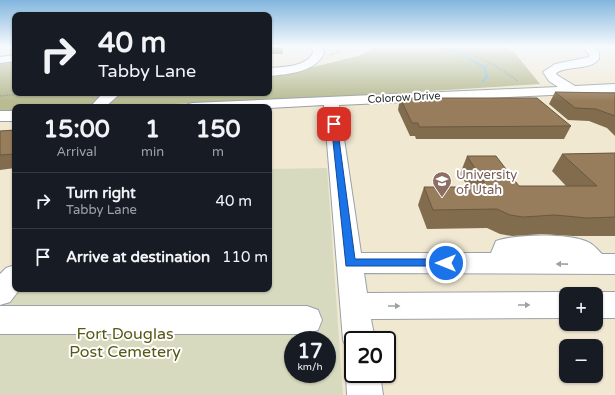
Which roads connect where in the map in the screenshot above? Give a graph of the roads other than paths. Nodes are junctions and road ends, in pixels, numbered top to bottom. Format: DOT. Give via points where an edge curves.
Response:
graph roads {
  1 [pos="275,64"];
  2 [pos="302,64"];
  3 [pos="575,64"];
  4 [pos="598,64"];
  5 [pos="288,70"];
  6 [pos="272,72"];
  7 [pos="548,72"];
  8 [pos="563,75"];
  9 [pos="578,88"];
  10 [pos="615,88"];
  11 [pos="108,96"];
  12 [pos="331,101"];
  13 [pos="100,104"];
  14 [pos="262,104"];
  15 [pos="0,116"];
  16 [pos="12,116"];
  17 [pos="350,263"];
  18 [pos="605,264"];
  19 [pos="559,305"];
  20 [pos="603,305"];
  21 [pos="615,305"];
  22 [pos="355,306"];
  23 [pos="0,320"];
  24 [pos="308,320"];
  25 [pos="358,331"];
  26 [pos="364,383"];
  27 [pos="365,395"];
  1 -- 5 [label="street"];
  2 -- 5 [label="street"];
  3 -- 7 [label="street"];
  4 -- 8 [label="street" via="566,71"];
  5 -- 6 [label="street"];
  7 -- 8 [label="street"];
  7 -- 9 [label="street" via="553,78"];
  8 -- 9 [label="street"];
  9 -- 10 [label="street, Colorow Drive"];
  9 -- 12 [label="street, Colorow Drive"];
  11 -- 13 [label="street"];
  12 -- 14 [label="street, Colorow Drive"];
  12 -- 17 [label="street"];
  15 -- 16 [label="street"];
  17 -- 18 [label="street"];
  17 -- 22 [label="street"];
  22 -- 19 [label="street, one-way"];
  20 -- 21 [label="street"];
  22 -- 25 [label="street"];
  23 -- 24 [label="street"];
  26 -- 27 [label="street"];
}
